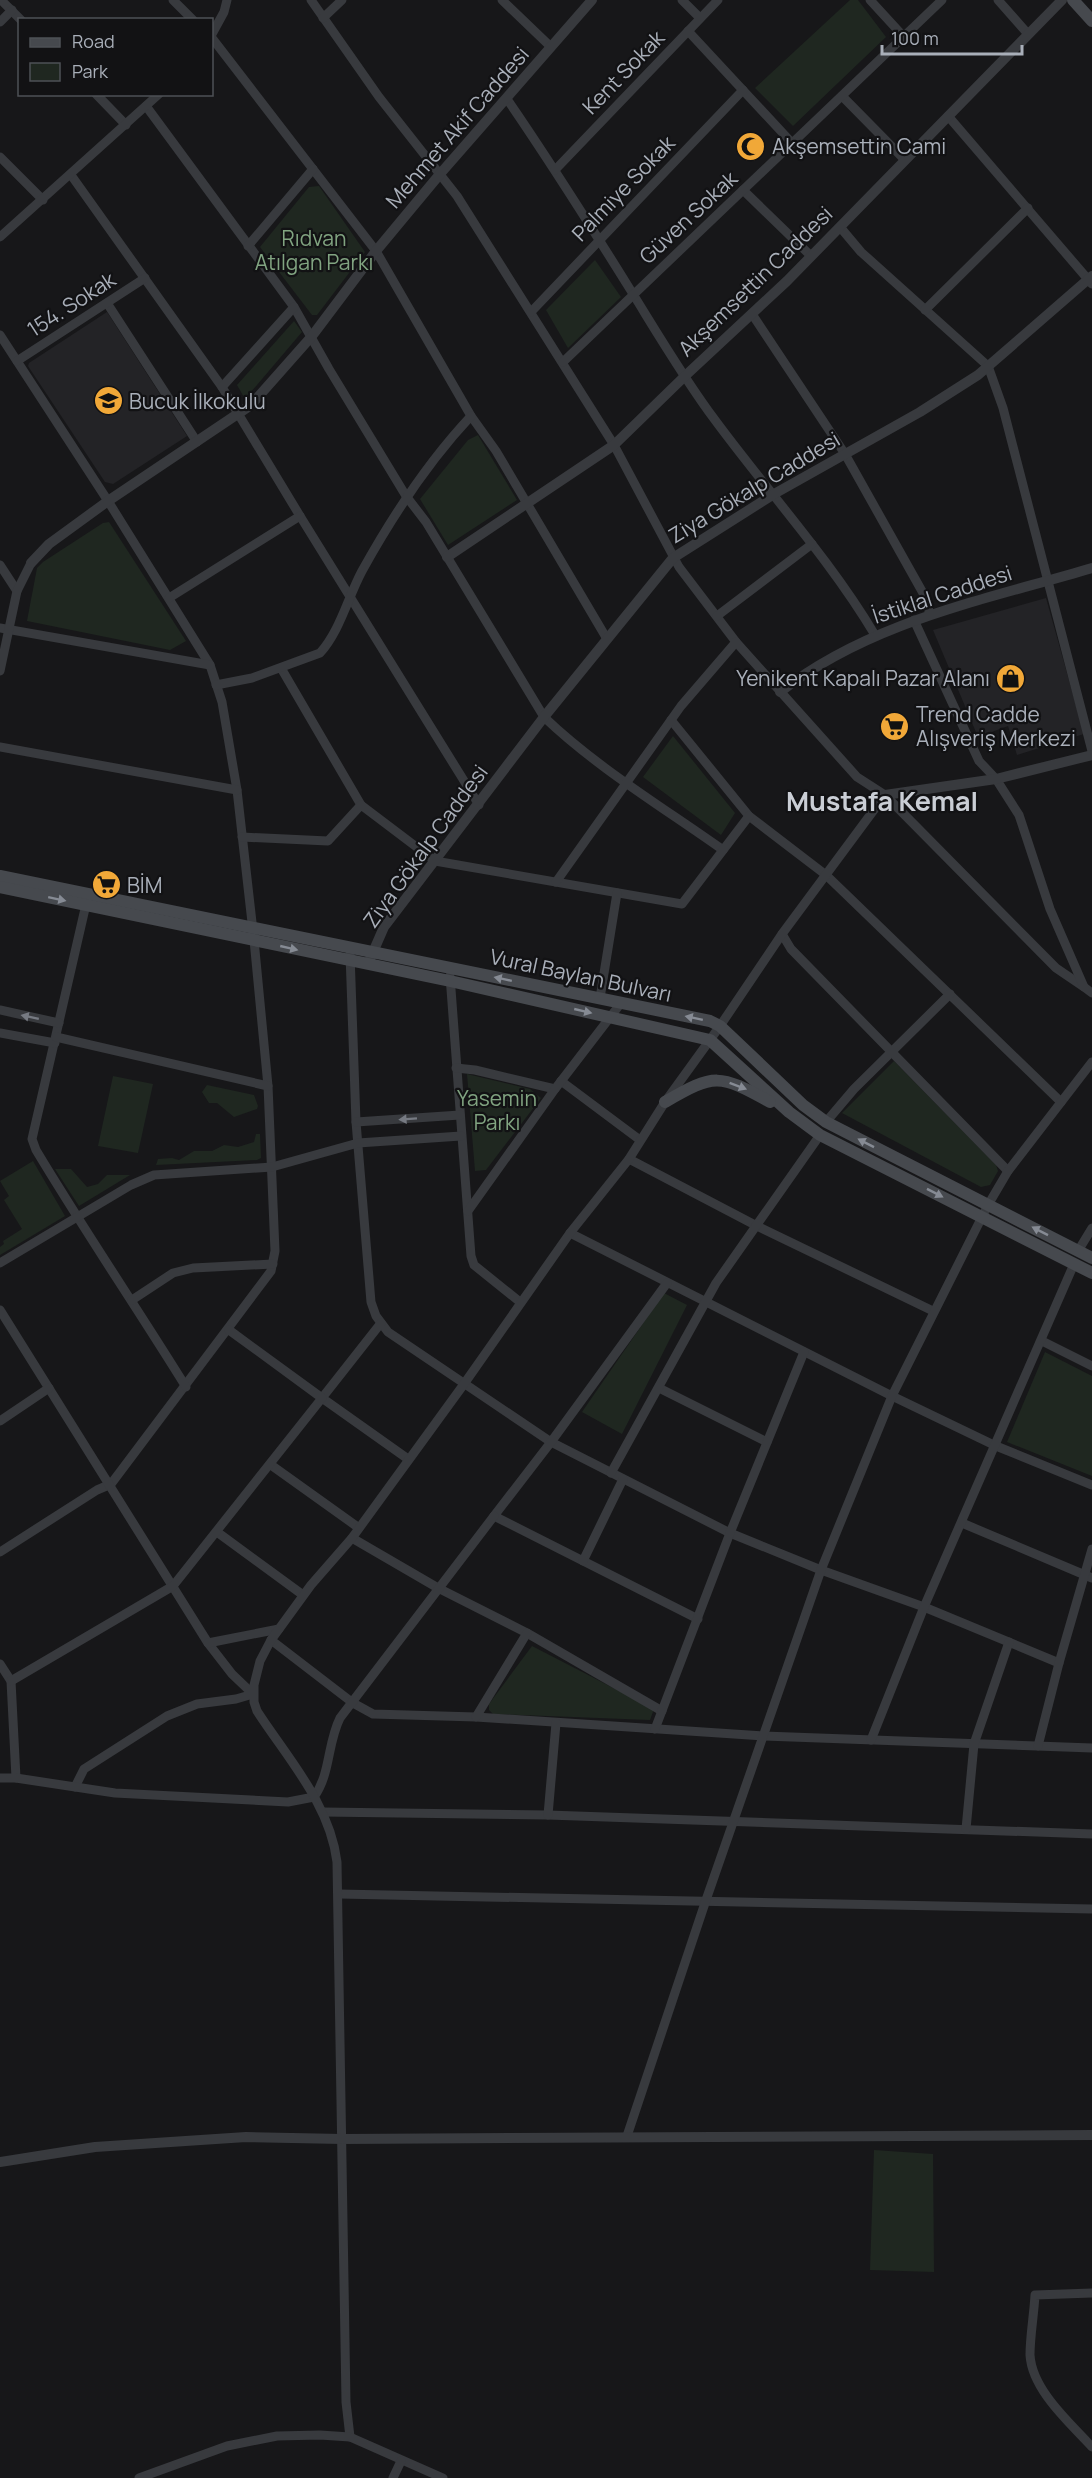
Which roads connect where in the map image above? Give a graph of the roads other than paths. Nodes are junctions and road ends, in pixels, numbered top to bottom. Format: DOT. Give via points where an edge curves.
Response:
graph roads {
  1 [pos="1,0"];
  2 [pos="173,0"];
  3 [pos="227,0"];
  4 [pos="311,0"];
  5 [pos="342,0"];
  6 [pos="502,0"];
  7 [pos="592,0"];
  8 [pos="682,0"];
  9 [pos="718,0"];
  10 [pos="870,0"];
  11 [pos="942,0"];
  12 [pos="998,0"];
  13 [pos="1062,0"];
  14 [pos="1073,0"];
  15 [pos="12,10"];
  16 [pos="19,18"];
  17 [pos="191,18"];
  18 [pos="323,18"];
  19 [pos="700,18"];
  20 [pos="1092,21"];
  21 [pos="0,22"];
  22 [pos="688,31"];
  23 [pos="213,34"];
  24 [pos="1028,34"];
  25 [pos="213,37"];
  26 [pos="904,37"];
  27 [pos="552,47"];
  28 [pos="743,90"];
  29 [pos="98,96"];
  30 [pos="157,96"];
  31 [pos="842,96"];
  32 [pos="507,99"];
  33 [pos="146,106"];
  34 [pos="948,116"];
  35 [pos="126,125"];
  36 [pos="792,143"];
  37 [pos="0,157"];
  38 [pos="905,160"];
  39 [pos="313,169"];
  40 [pos="555,170"];
  41 [pos="440,174"];
  42 [pos="71,175"];
  43 [pos="743,190"];
  44 [pos="43,200"];
  45 [pos="1028,208"];
  46 [pos="840,227"];
  47 [pos="0,237"];
  48 [pos="598,239"];
  49 [pos="249,246"];
  50 [pos="376,251"];
  51 [pos="811,256"];
  52 [pos="145,278"];
  53 [pos="1091,280"];
  54 [pos="633,294"];
  55 [pos="106,303"];
  56 [pos="294,307"];
  57 [pos="925,310"];
  58 [pos="531,312"];
  59 [pos="752,314"];
  60 [pos="0,335"];
  61 [pos="312,336"];
  62 [pos="17,361"];
  63 [pos="564,362"];
  64 [pos="988,366"];
  65 [pos="685,376"];
  66 [pos="222,387"];
  67 [pos="238,414"];
  68 [pos="471,416"];
  69 [pos="197,442"];
  70 [pos="614,445"];
  71 [pos="845,454"];
  72 [pos="774,494"];
  73 [pos="406,496"];
  74 [pos="108,501"];
  75 [pos="528,503"];
  76 [pos="300,516"];
  77 [pos="812,544"];
  78 [pos="447,557"];
  79 [pos="673,558"];
  80 [pos="31,563"];
  81 [pos="0,565"];
  82 [pos="1092,568"];
  83 [pos="1048,581"];
  84 [pos="17,591"];
  85 [pos="350,594"];
  86 [pos="169,598"];
  87 [pos="930,614"];
  88 [pos="717,616"];
  89 [pos="914,620"];
  90 [pos="4,628"];
  91 [pos="875,635"];
  92 [pos="607,639"];
  93 [pos="736,642"];
  94 [pos="210,665"];
  95 [pos="281,668"];
  96 [pos="0,671"];
  97 [pos="216,685"];
  98 [pos="780,692"];
  99 [pos="544,717"];
  100 [pos="671,720"];
  101 [pos="0,747"];
  102 [pos="1092,753"];
  103 [pos="996,780"];
  104 [pos="626,781"];
  105 [pos="237,790"];
  106 [pos="885,795"];
  107 [pos="362,805"];
  108 [pos="479,805"];
  109 [pos="749,816"];
  110 [pos="242,837"];
  111 [pos="723,850"];
  112 [pos="435,861"];
  113 [pos="826,874"];
  114 [pos="0,876"];
  115 [pos="556,882"];
  116 [pos="0,887"];
  117 [pos="617,893"];
  118 [pos="87,899"];
  119 [pos="254,934"];
  120 [pos="782,934"];
  121 [pos="350,947"];
  122 [pos="373,952"];
  123 [pos="351,961"];
  124 [pos="368,965"];
  125 [pos="450,968"];
  126 [pos="450,981"];
  127 [pos="1088,990"];
  128 [pos="950,994"];
  129 [pos="600,998"];
  130 [pos="621,1003"];
  131 [pos="0,1010"];
  132 [pos="610,1017"];
  133 [pos="59,1023"];
  134 [pos="720,1026"];
  135 [pos="0,1033"];
  136 [pos="55,1040"];
  137 [pos="710,1040"];
  138 [pos="891,1052"];
  139 [pos="1092,1062"];
  140 [pos="456,1068"];
  141 [pos="558,1085"];
  142 [pos="268,1086"];
  143 [pos="665,1102"];
  144 [pos="1060,1102"];
  145 [pos="789,1112"];
  146 [pos="460,1115"];
  147 [pos="357,1122"];
  148 [pos="826,1122"];
  149 [pos="820,1135"];
  150 [pos="461,1136"];
  151 [pos="640,1140"];
  152 [pos="358,1143"];
  153 [pos="628,1159"];
  154 [pos="272,1167"];
  155 [pos="1008,1172"];
  156 [pos="988,1205"];
  157 [pos="468,1211"];
  158 [pos="76,1216"];
  159 [pos="982,1217"];
  160 [pos="757,1226"];
  161 [pos="1092,1228"];
  162 [pos="570,1233"];
  163 [pos="1076,1257"];
  164 [pos="1092,1258"];
  165 [pos="0,1263"];
  166 [pos="273,1264"];
  167 [pos="1092,1273"];
  168 [pos="667,1283"];
  169 [pos="132,1300"];
  170 [pos="520,1302"];
  171 [pos="705,1302"];
  172 [pos="0,1310"];
  173 [pos="933,1311"];
  174 [pos="381,1323"];
  175 [pos="228,1330"];
  176 [pos="1042,1341"];
  177 [pos="804,1352"];
  178 [pos="1092,1366"];
  179 [pos="464,1384"];
  180 [pos="186,1388"];
  181 [pos="659,1388"];
  182 [pos="49,1389"];
  183 [pos="892,1396"];
  184 [pos="322,1398"];
  185 [pos="0,1421"];
  186 [pos="551,1442"];
  187 [pos="767,1442"];
  188 [pos="996,1446"];
  189 [pos="408,1459"];
  190 [pos="271,1465"];
  191 [pos="611,1473"];
  192 [pos="623,1479"];
  193 [pos="111,1484"];
  194 [pos="1092,1485"];
  195 [pos="494,1516"];
  196 [pos="962,1523"];
  197 [pos="359,1528"];
  198 [pos="218,1532"];
  199 [pos="730,1533"];
  200 [pos="352,1538"];
  201 [pos="1092,1549"];
  202 [pos="0,1552"];
  203 [pos="583,1561"];
  204 [pos="821,1570"];
  205 [pos="1088,1576"];
  206 [pos="173,1586"];
  207 [pos="438,1588"];
  208 [pos="303,1595"];
  209 [pos="924,1607"];
  210 [pos="698,1618"];
  211 [pos="279,1629"];
  212 [pos="527,1633"];
  213 [pos="271,1640"];
  214 [pos="1009,1642"];
  215 [pos="208,1643"];
  216 [pos="1059,1663"];
  217 [pos="0,1664"];
  218 [pos="10,1681"];
  219 [pos="253,1694"];
  220 [pos="353,1704"];
  221 [pos="662,1711"];
  222 [pos="477,1717"];
  223 [pos="556,1723"];
  224 [pos="655,1729"];
  225 [pos="764,1736"];
  226 [pos="871,1740"];
  227 [pos="974,1744"];
  228 [pos="1038,1746"];
  229 [pos="1092,1748"];
  230 [pos="0,1778"];
  231 [pos="16,1778"];
  232 [pos="75,1787"];
  233 [pos="314,1797"];
  234 [pos="323,1812"];
  235 [pos="548,1815"];
  236 [pos="735,1821"];
  237 [pos="966,1829"];
  238 [pos="1092,1834"];
  239 [pos="339,1894"];
  240 [pos="706,1900"];
  241 [pos="1092,1909"];
  242 [pos="1092,2135"];
  243 [pos="627,2136"];
  244 [pos="342,2139"];
  245 [pos="0,2162"];
  246 [pos="1092,2293"];
  247 [pos="350,2437"];
  248 [pos="1092,2447"];
  249 [pos="401,2461"];
  250 [pos="139,2478"];
  251 [pos="393,2478"];
  252 [pos="443,2478"];
  1 -- 15 [label="street"];
  2 -- 17 [label="street"];
  3 -- 23 [label="street"];
  4 -- 18 [label="street"];
  5 -- 18 [label="street"];
  6 -- 27 [label="street"];
  7 -- 27 [label="street, Mehmet Akif Caddesi"];
  8 -- 19 [label="street"];
  9 -- 19 [label="street, Kent Sokak"];
  10 -- 26 [label="street"];
  11 -- 26 [label="street, Güven Sokak"];
  12 -- 24 [label="street"];
  13 -- 24 [label="street, Akşemsettin Caddesi"];
  14 -- 20 [label="main road"];
  15 -- 16 [label="street"];
  15 -- 21 [label="street"];
  18 -- 41 [label="street"];
  19 -- 22 [label="street, Kent Sokak"];
  22 -- 28 [label="street"];
  22 -- 40 [label="street, Kent Sokak"];
  24 -- 34 [label="street, Akşemsettin Caddesi"];
  25 -- 39 [label="street"];
  26 -- 31 [label="street, Güven Sokak"];
  27 -- 32 [label="street, Mehmet Akif Caddesi"];
  28 -- 36 [label="street"];
  28 -- 48 [label="street, Palmiye Sokak"];
  29 -- 35 [label="street"];
  30 -- 33 [label="street"];
  31 -- 36 [label="street, Güven Sokak"];
  31 -- 38 [label="street"];
  32 -- 40 [label="street"];
  32 -- 41 [label="street, Mehmet Akif Caddesi"];
  33 -- 35 [label="street"];
  33 -- 49 [label="street"];
  34 -- 38 [label="street, Akşemsettin Caddesi"];
  34 -- 45 [label="street"];
  35 -- 42 [label="street"];
  36 -- 43 [label="street, Güven Sokak"];
  37 -- 44 [label="street"];
  38 -- 46 [label="street, Akşemsettin Caddesi"];
  39 -- 49 [label="street"];
  39 -- 50 [label="street"];
  40 -- 48 [label="street"];
  41 -- 50 [label="street, Mehmet Akif Caddesi"];
  41 -- 58 [label="street"];
  42 -- 44 [label="street"];
  42 -- 52 [label="street"];
  43 -- 51 [label="street"];
  43 -- 54 [label="street, Güven Sokak"];
  44 -- 47 [label="street"];
  45 -- 53 [label="street"];
  45 -- 57 [label="street"];
  46 -- 51 [label="street, Akşemsettin Caddesi"];
  46 -- 57 [label="street" via="861,252"];
  48 -- 54 [label="street"];
  48 -- 58 [label="street, Palmiye Sokak"];
  49 -- 56 [label="street"];
  50 -- 61 [label="street, Mehmet Akif Caddesi"];
  50 -- 68 [label="street"];
  51 -- 59 [label="street, Akşemsettin Caddesi"];
  52 -- 55 [label="street, 154. Sokak"];
  52 -- 66 [label="street"];
  53 -- 64 [label="street, Ziya Gökalp Caddesi"];
  54 -- 63 [label="street, Güven Sokak"];
  54 -- 65 [label="street"];
  55 -- 62 [label="street, 154. Sokak"];
  55 -- 69 [label="street"];
  56 -- 61 [label="street"];
  56 -- 66 [label="street"];
  57 -- 64 [label="street"];
  58 -- 63 [label="street"];
  59 -- 65 [label="street, Akşemsettin Caddesi"];
  59 -- 71 [label="street"];
  60 -- 62 [label="street"];
  61 -- 67 [label="street, Mehmet Akif Caddesi" via="251,405"];
  61 -- 73 [label="street"];
  62 -- 74 [label="street"];
  63 -- 70 [label="street"];
  64 -- 71 [label="street, Ziya Gökalp Caddesi" via="920,412"];
  64 -- 83 [label="street" via="1004,408"];
  65 -- 70 [label="street, Akşemsettin Caddesi"];
  65 -- 72 [label="street" via="714,420"];
  66 -- 67 [label="street"];
  67 -- 69 [label="street, Mehmet Akif Caddesi"];
  67 -- 76 [label="street"];
  68 -- 73 [label="street"];
  68 -- 75 [label="street"];
  69 -- 74 [label="street, Mehmet Akif Caddesi"];
  70 -- 75 [label="street, Akşemsettin Caddesi"];
  70 -- 79 [label="street"];
  71 -- 72 [label="street, Ziya Gökalp Caddesi"];
  71 -- 87 [label="street" via="923,593"];
  72 -- 77 [label="street"];
  72 -- 79 [label="street, Ziya Gökalp Caddesi"];
  73 -- 78 [label="street"];
  73 -- 85 [label="street"];
  74 -- 80 [label="street, Mehmet Akif Caddesi"];
  74 -- 86 [label="street"];
  75 -- 78 [label="street, Akşemsettin Caddesi"];
  75 -- 92 [label="street"];
  76 -- 85 [label="street"];
  76 -- 86 [label="street"];
  77 -- 88 [label="street"];
  77 -- 91 [label="street"];
  78 -- 99 [label="street"];
  79 -- 88 [label="street"];
  79 -- 92 [label="street, Ziya Gökalp Caddesi"];
  80 -- 84 [label="street"];
  81 -- 84 [label="street"];
  82 -- 83 [label="street, İstiklal Caddesi"];
  83 -- 87 [label="street, İstiklal Caddesi"];
  83 -- 102 [label="street"];
  84 -- 90 [label="street"];
  85 -- 95 [label="street" via="328,644 320,652"];
  85 -- 108 [label="street"];
  86 -- 94 [label="street"];
  87 -- 89 [label="street, İstiklal Caddesi"];
  88 -- 93 [label="street"];
  89 -- 91 [label="street, İstiklal Caddesi"];
  89 -- 103 [label="street" via="979,761"];
  90 -- 94 [label="street"];
  90 -- 96 [label="street"];
  91 -- 98 [label="street, İstiklal Caddesi" via="802,675"];
  92 -- 99 [label="street, Ziya Gökalp Caddesi"];
  93 -- 98 [label="street"];
  93 -- 100 [label="street"];
  94 -- 97 [label="street"];
  95 -- 97 [label="street"];
  95 -- 107 [label="street"];
  97 -- 105 [label="street"];
  98 -- 106 [label="street" via="856,777"];
  99 -- 104 [label="street"];
  99 -- 108 [label="street, Ziya Gökalp Caddesi"];
  100 -- 104 [label="street"];
  100 -- 109 [label="street"];
  101 -- 105 [label="street"];
  102 -- 103 [label="street"];
  103 -- 106 [label="street"];
  103 -- 127 [label="street" via="1019,815 1050,909"];
  104 -- 111 [label="street"];
  104 -- 115 [label="street"];
  105 -- 110 [label="street"];
  106 -- 113 [label="street"];
  106 -- 127 [label="street" via="1056,968"];
  107 -- 110 [label="street" via="328,841"];
  107 -- 112 [label="street"];
  108 -- 112 [label="street, Ziya Gökalp Caddesi"];
  109 -- 111 [label="street"];
  109 -- 113 [label="street"];
  110 -- 119 [label="street"];
  111 -- 117 [label="street" via="682,904"];
  112 -- 115 [label="street"];
  112 -- 122 [label="street, Ziya Gökalp Caddesi" via="384,927"];
  113 -- 120 [label="street"];
  113 -- 128 [label="street"];
  114 -- 118 [label="main road, Vural Baylan Bulvarı"];
  115 -- 117 [label="street"];
  116 -- 118 [label="main road, Vural Baylan Bulvarı, one-way"];
  117 -- 129 [label="street"];
  118 -- 119 [label="main road, Vural Baylan Bulvarı"];
  118 -- 133 [label="street"];
  119 -- 121 [label="main road, Vural Baylan Bulvarı"];
  119 -- 123 [label="main road, Vural Baylan Bulvarı, one-way"];
  119 -- 142 [label="street"];
  120 -- 134 [label="street"];
  120 -- 138 [label="street" via="791,950"];
  121 -- 122 [label="main road, Vural Baylan Bulvarı"];
  121 -- 123 [label="street"];
  122 -- 124 [label="street, Ziya Gökalp Caddesi"];
  122 -- 125 [label="main road, Vural Baylan Bulvarı"];
  123 -- 124 [label="main road, Vural Baylan Bulvarı"];
  123 -- 147 [label="street"];
  124 -- 126 [label="main road, Vural Baylan Bulvarı"];
  125 -- 126 [label="street"];
  129 -- 125 [label="main road, Vural Baylan Bulvarı, one-way"];
  126 -- 132 [label="main road, Vural Baylan Bulvarı, one-way"];
  126 -- 140 [label="street"];
  128 -- 138 [label="street"];
  128 -- 144 [label="street"];
  129 -- 130 [label="main road, Vural Baylan Bulvarı"];
  130 -- 132 [label="street"];
  134 -- 130 [label="main road, Vural Baylan Bulvarı, one-way"];
  133 -- 131 [label="street, one-way"];
  132 -- 137 [label="main road, Vural Baylan Bulvarı"];
  132 -- 141 [label="street"];
  133 -- 136 [label="street"];
  134 -- 137 [label="street"];
  134 -- 148 [label="main road, Vural Baylan Bulvarı"];
  135 -- 136 [label="street"];
  136 -- 142 [label="street"];
  136 -- 158 [label="street" via="32,1139"];
  137 -- 143 [label="street"];
  137 -- 145 [label="main road, Vural Baylan Bulvarı"];
  138 -- 148 [label="street"];
  138 -- 155 [label="street"];
  139 -- 144 [label="street"];
  140 -- 141 [label="street"];
  140 -- 146 [label="street"];
  141 -- 151 [label="street"];
  141 -- 157 [label="street"];
  142 -- 154 [label="street"];
  143 -- 145 [label="main road, one-way" via="705,1080 721,1080 737,1084"];
  143 -- 151 [label="street"];
  144 -- 155 [label="street"];
  145 -- 149 [label="main road, Vural Baylan Bulvarı"];
  146 -- 147 [label="street, one-way"];
  146 -- 150 [label="street"];
  147 -- 152 [label="street"];
  156 -- 148 [label="main road, Vural Baylan Bulvarı, one-way"];
  149 -- 159 [label="main road, Vural Baylan Bulvarı, one-way"];
  149 -- 160 [label="street"];
  150 -- 152 [label="street"];
  150 -- 157 [label="street"];
  151 -- 153 [label="street"];
  152 -- 154 [label="street"];
  152 -- 174 [label="street" via="371,1302"];
  153 -- 160 [label="street"];
  153 -- 162 [label="street"];
  154 -- 158 [label="street" via="154,1175"];
  154 -- 166 [label="street"];
  155 -- 156 [label="street"];
  156 -- 159 [label="street"];
  163 -- 156 [label="main road, Vural Baylan Bulvarı, one-way"];
  157 -- 170 [label="street" via="474,1265"];
  158 -- 165 [label="street"];
  158 -- 169 [label="street"];
  159 -- 163 [label="main road, Vural Baylan Bulvarı"];
  159 -- 173 [label="street"];
  160 -- 171 [label="street"];
  160 -- 173 [label="street"];
  161 -- 163 [label="street"];
  162 -- 168 [label="street"];
  162 -- 170 [label="street"];
  163 -- 164 [label="main road, Vural Baylan Bulvarı"];
  163 -- 167 [label="main road, Vural Baylan Bulvarı"];
  163 -- 176 [label="street"];
  166 -- 169 [label="street" via="193,1268 173,1273"];
  166 -- 175 [label="street"];
  168 -- 171 [label="street"];
  168 -- 186 [label="street"];
  169 -- 180 [label="street"];
  170 -- 179 [label="street"];
  171 -- 177 [label="street"];
  171 -- 181 [label="street"];
  172 -- 182 [label="street"];
  173 -- 183 [label="street"];
  174 -- 179 [label="street" via="388,1332"];
  174 -- 184 [label="street"];
  175 -- 180 [label="street"];
  175 -- 184 [label="street"];
  176 -- 178 [label="street"];
  176 -- 188 [label="street"];
  177 -- 183 [label="street"];
  177 -- 187 [label="street"];
  179 -- 186 [label="street"];
  179 -- 189 [label="street"];
  180 -- 193 [label="street"];
  181 -- 187 [label="street"];
  181 -- 191 [label="street"];
  182 -- 185 [label="street"];
  182 -- 193 [label="street"];
  183 -- 188 [label="street"];
  183 -- 204 [label="street"];
  184 -- 189 [label="street"];
  184 -- 190 [label="street"];
  186 -- 191 [label="street"];
  186 -- 195 [label="street"];
  187 -- 199 [label="street"];
  188 -- 194 [label="street"];
  188 -- 196 [label="street"];
  189 -- 197 [label="street"];
  190 -- 197 [label="street"];
  190 -- 198 [label="street"];
  191 -- 192 [label="street"];
  192 -- 199 [label="street"];
  192 -- 203 [label="street"];
  193 -- 202 [label="street"];
  193 -- 206 [label="street"];
  195 -- 203 [label="street"];
  195 -- 207 [label="street"];
  196 -- 205 [label="street"];
  196 -- 209 [label="street"];
  197 -- 200 [label="street"];
  198 -- 206 [label="street"];
  198 -- 208 [label="street"];
  199 -- 204 [label="street"];
  199 -- 210 [label="street"];
  200 -- 207 [label="street"];
  200 -- 208 [label="street"];
  201 -- 205 [label="street"];
  203 -- 210 [label="street"];
  204 -- 209 [label="street"];
  204 -- 225 [label="street"];
  205 -- 216 [label="street"];
  206 -- 215 [label="street"];
  206 -- 218 [label="street"];
  207 -- 212 [label="street"];
  207 -- 220 [label="street"];
  208 -- 211 [label="street"];
  209 -- 214 [label="street"];
  209 -- 226 [label="street"];
  210 -- 221 [label="street"];
  211 -- 213 [label="street"];
  211 -- 215 [label="street"];
  212 -- 221 [label="street"];
  212 -- 222 [label="street"];
  213 -- 219 [label="street" via="260,1661"];
  213 -- 220 [label="street"];
  214 -- 216 [label="street"];
  214 -- 227 [label="street"];
  215 -- 219 [label="street"];
  216 -- 228 [label="street"];
  217 -- 218 [label="street"];
  218 -- 231 [label="street"];
  219 -- 232 [label="street" via="197,1704 167,1716 84,1768"];
  219 -- 233 [label="street" via="258,1711"];
  220 -- 222 [label="street" via="373,1714"];
  220 -- 233 [label="street" via="336,1726 324,1780"];
  221 -- 224 [label="street"];
  222 -- 223 [label="street"];
  223 -- 224 [label="street"];
  223 -- 235 [label="street"];
  224 -- 225 [label="street"];
  225 -- 226 [label="street"];
  225 -- 236 [label="street"];
  226 -- 227 [label="street"];
  227 -- 228 [label="street"];
  227 -- 237 [label="street"];
  228 -- 229 [label="street"];
  230 -- 231 [label="street"];
  231 -- 232 [label="street"];
  232 -- 233 [label="street" via="115,1793 288,1802"];
  233 -- 234 [label="street"];
  234 -- 235 [label="street"];
  234 -- 239 [label="street" via="336,1850"];
  235 -- 236 [label="street"];
  236 -- 237 [label="street"];
  236 -- 240 [label="street"];
  237 -- 238 [label="street"];
  239 -- 240 [label="street"];
  239 -- 244 [label="street"];
  240 -- 241 [label="street"];
  240 -- 243 [label="street"];
  242 -- 243 [label="street"];
  243 -- 244 [label="street"];
  244 -- 245 [label="street" via="246,2137 95,2147"];
  244 -- 247 [label="street" via="346,2402"];
  246 -- 248 [label="street" via="1035,2295 1030,2355 1041,2389"];
  247 -- 249 [label="street"];
  247 -- 250 [label="street" via="277,2436 227,2446"];
  249 -- 251 [label="street"];
  249 -- 252 [label="street"];
}
